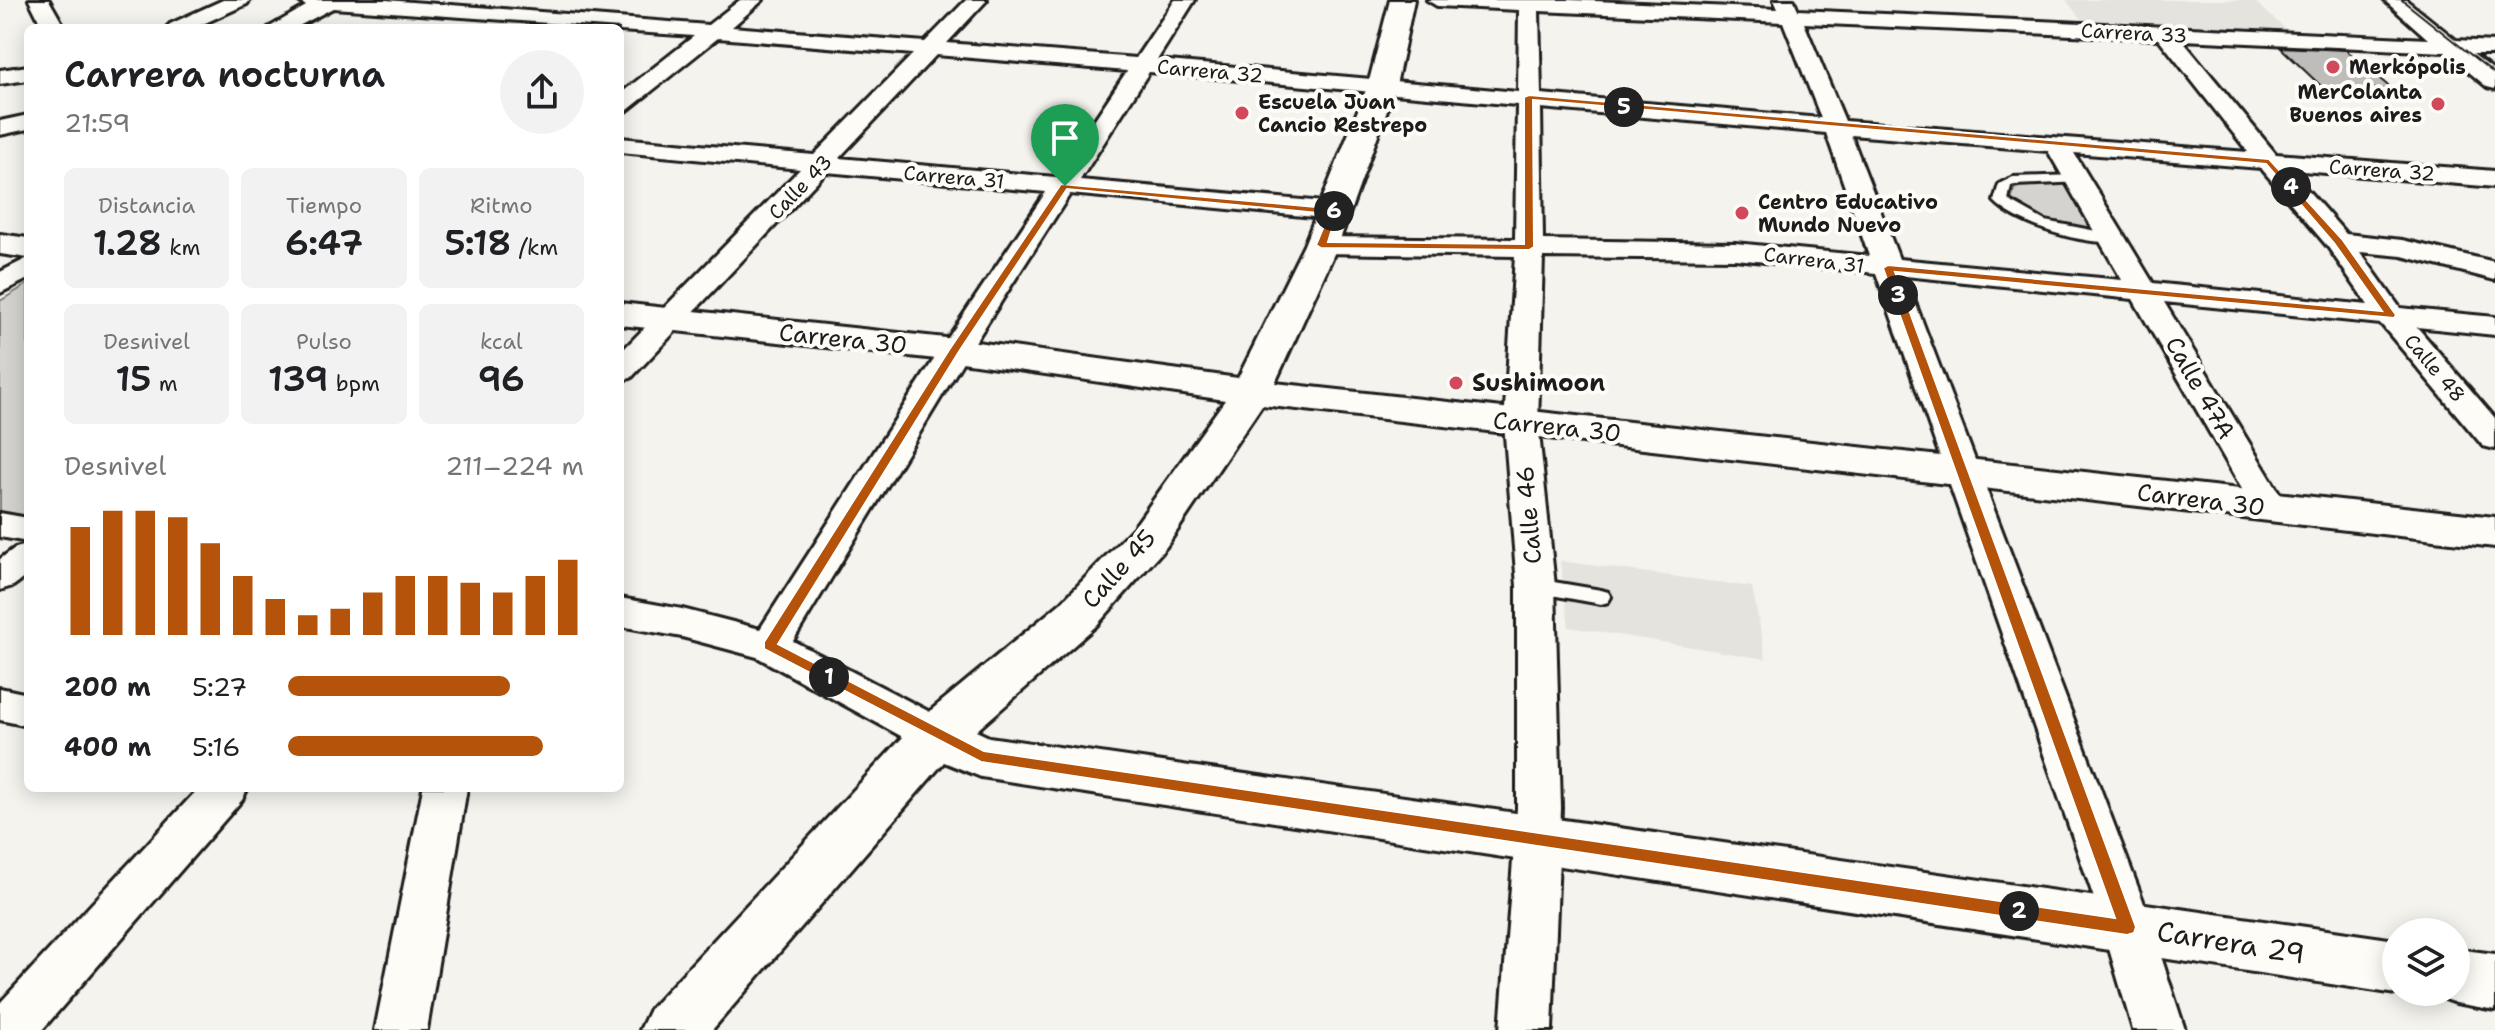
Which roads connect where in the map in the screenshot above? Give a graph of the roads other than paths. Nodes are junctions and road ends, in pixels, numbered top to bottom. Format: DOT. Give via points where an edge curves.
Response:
graph roads {
  1 [pos="39,0"];
  2 [pos="240,0"];
  3 [pos="480,0"];
  4 [pos="753,0"];
  5 [pos="977,0"];
  6 [pos="1185,0"];
  7 [pos="1402,0"];
  8 [pos="1437,0"];
  9 [pos="2394,0"];
  10 [pos="2423,0"];
  11 [pos="322,1"];
  12 [pos="1529,2"];
  13 [pos="1787,8"];
  14 [pos="2064,10"];
  15 [pos="458,12"];
  16 [pos="52,24"];
  17 [pos="186,24"];
  18 [pos="285,24"];
  19 [pos="438,24"];
  20 [pos="613,24"];
  21 [pos="624,25"];
  22 [pos="2080,30"];
  23 [pos="716,32"];
  24 [pos="2166,34"];
  25 [pos="2451,47"];
  26 [pos="930,48"];
  27 [pos="2491,51"];
  28 [pos="1142,65"];
  29 [pos="24,74"];
  30 [pos="0,77"];
  31 [pos="2495,82"];
  32 [pos="1382,85"];
  33 [pos="1529,97"];
  34 [pos="624,102"];
  35 [pos="24,123"];
  36 [pos="1836,127"];
  37 [pos="0,128"];
  38 [pos="2055,142"];
  39 [pos="624,145"];
  40 [pos="2269,162"];
  41 [pos="821,165"];
  42 [pos="2077,179"];
  43 [pos="2495,179"];
  44 [pos="1065,186"];
  45 [pos="1328,228"];
  46 [pos="2112,238"];
  47 [pos="2338,241"];
  48 [pos="0,244"];
  49 [pos="24,247"];
  50 [pos="1529,247"];
  51 [pos="1888,268"];
  52 [pos="24,269"];
  53 [pos="2495,271"];
  54 [pos="0,284"];
  55 [pos="2143,291"];
  56 [pos="624,315"];
  57 [pos="2390,315"];
  58 [pos="667,321"];
  59 [pos="2495,326"];
  60 [pos="955,350"];
  61 [pos="624,367"];
  62 [pos="1251,392"];
  63 [pos="1521,423"];
  64 [pos="2495,439"];
  65 [pos="1962,472"];
  66 [pos="2271,509"];
  67 [pos="0,525"];
  68 [pos="24,529"];
  69 [pos="2495,532"];
  70 [pos="24,560"];
  71 [pos="0,577"];
  72 [pos="1536,586"];
  73 [pos="1601,597"];
  74 [pos="624,613"];
  75 [pos="770,646"];
  76 [pos="0,704"];
  77 [pos="24,709"];
  78 [pos="936,735"];
  79 [pos="222,792"];
  80 [pos="444,792"];
  81 [pos="1538,840"];
  82 [pos="2127,927"];
  83 [pos="2382,965"];
  84 [pos="2470,978"];
  85 [pos="2495,982"];
  86 [pos="9,1030"];
  87 [pos="401,1030"];
  88 [pos="672,1030"];
  89 [pos="1526,1030"];
  90 [pos="2159,1030"];
  1 -- 16 [label="street"];
  2 -- 17 [label="street"];
  3 -- 15 [label="street"];
  4 -- 23 [label="street"];
  5 -- 26 [label="street, Calle 43"];
  6 -- 28 [label="street"];
  7 -- 32 [label="main road, Calle 45"];
  8 -- 12 [label="street, Carrera 33"];
  9 -- 25 [label="street"];
  10 -- 27 [label="street"];
  11 -- 15 [label="street, Carrera 32"];
  11 -- 18 [label="street"];
  12 -- 13 [label="street, Carrera 33"];
  12 -- 33 [label="street, Calle 46"];
  13 -- 22 [label="street, Carrera 33"];
  13 -- 36 [label="street"];
  14 -- 22 [label="street"];
  15 -- 19 [label="street"];
  15 -- 20 [label="street, Carrera 32"];
  21 -- 23 [label="street, Carrera 32"];
  22 -- 24 [label="street, Carrera 33"];
  23 -- 26 [label="street, Carrera 32"];
  23 -- 34 [label="street"];
  24 -- 25 [label="street, Carrera 33"];
  24 -- 40 [label="street, Calle 48"];
  25 -- 27 [label="street, Carrera 33"];
  25 -- 31 [label="street"];
  26 -- 28 [label="street, Carrera 32"];
  26 -- 41 [label="street, Calle 43"];
  28 -- 32 [label="street, Carrera 32"];
  28 -- 44 [label="street"];
  29 -- 30 [label="street"];
  32 -- 33 [label="street, Carrera 32"];
  32 -- 45 [label="main road, Calle 45"];
  33 -- 36 [label="street, Carrera 32"];
  33 -- 50 [label="street, Calle 46"];
  35 -- 37 [label="street"];
  36 -- 38 [label="street, Carrera 32"];
  36 -- 51 [label="street"];
  38 -- 40 [label="street, Carrera 32"];
  38 -- 42 [label="street, Calle 47A"];
  39 -- 41 [label="street, Carrera 31"];
  40 -- 43 [label="street, Carrera 32"];
  40 -- 47 [label="street, Calle 48"];
  41 -- 44 [label="street, Carrera 31"];
  41 -- 58 [label="street, Calle 43"];
  42 -- 46 [label="street, Calle 47A"];
  42 -- 46 [label="lane" via="2013,181 2005,184 2001,201 2022,218"];
  44 -- 45 [label="street, Carrera 31"];
  44 -- 60 [label="street"];
  45 -- 50 [label="street, Carrera 31"];
  45 -- 62 [label="main road, Calle 45"];
  46 -- 55 [label="street, Calle 47A"];
  47 -- 53 [label="street" via="2402,248"];
  47 -- 57 [label="street, Calle 48"];
  48 -- 49 [label="main road"];
  50 -- 51 [label="street, Carrera 31" via="1735,251"];
  50 -- 63 [label="street, Calle 46"];
  51 -- 55 [label="street, Carrera 31"];
  51 -- 65 [label="street"];
  52 -- 54 [label="street"];
  55 -- 57 [label="street, Carrera 31"];
  55 -- 66 [label="street, Calle 47A"];
  56 -- 58 [label="main road, Carrera 30"];
  57 -- 59 [label="street, Carrera 31"];
  57 -- 64 [label="street, Calle 48"];
  58 -- 60 [label="main road, Carrera 30"];
  58 -- 61 [label="street, Calle 43"];
  60 -- 62 [label="main road, Carrera 30"];
  60 -- 75 [label="street"];
  62 -- 63 [label="main road, Carrera 30"];
  62 -- 78 [label="main road, Calle 45" via="1150,537 1079,614"];
  63 -- 65 [label="main road, Carrera 30"];
  63 -- 72 [label="street, Calle 46"];
  65 -- 66 [label="main road, Carrera 30"];
  65 -- 82 [label="street"];
  66 -- 69 [label="main road, Carrera 30"];
  67 -- 68 [label="street"];
  70 -- 71 [label="street"];
  72 -- 73 [label="lane"];
  72 -- 81 [label="street, Calle 46"];
  74 -- 75 [label="street, Carrera 29"];
  75 -- 78 [label="street, Carrera 29"];
  76 -- 77 [label="street"];
  78 -- 81 [label="main road, Carrera 29" via="981,756"];
  78 -- 88 [label="main road, Calle 45"];
  79 -- 86 [label="street"];
  80 -- 87 [label="street"];
  81 -- 82 [label="main road, Carrera 29"];
  81 -- 89 [label="street, Calle 46"];
  82 -- 83 [label="main road, Carrera 29"];
  82 -- 90 [label="street"];
  84 -- 85 [label="main road"];
}
